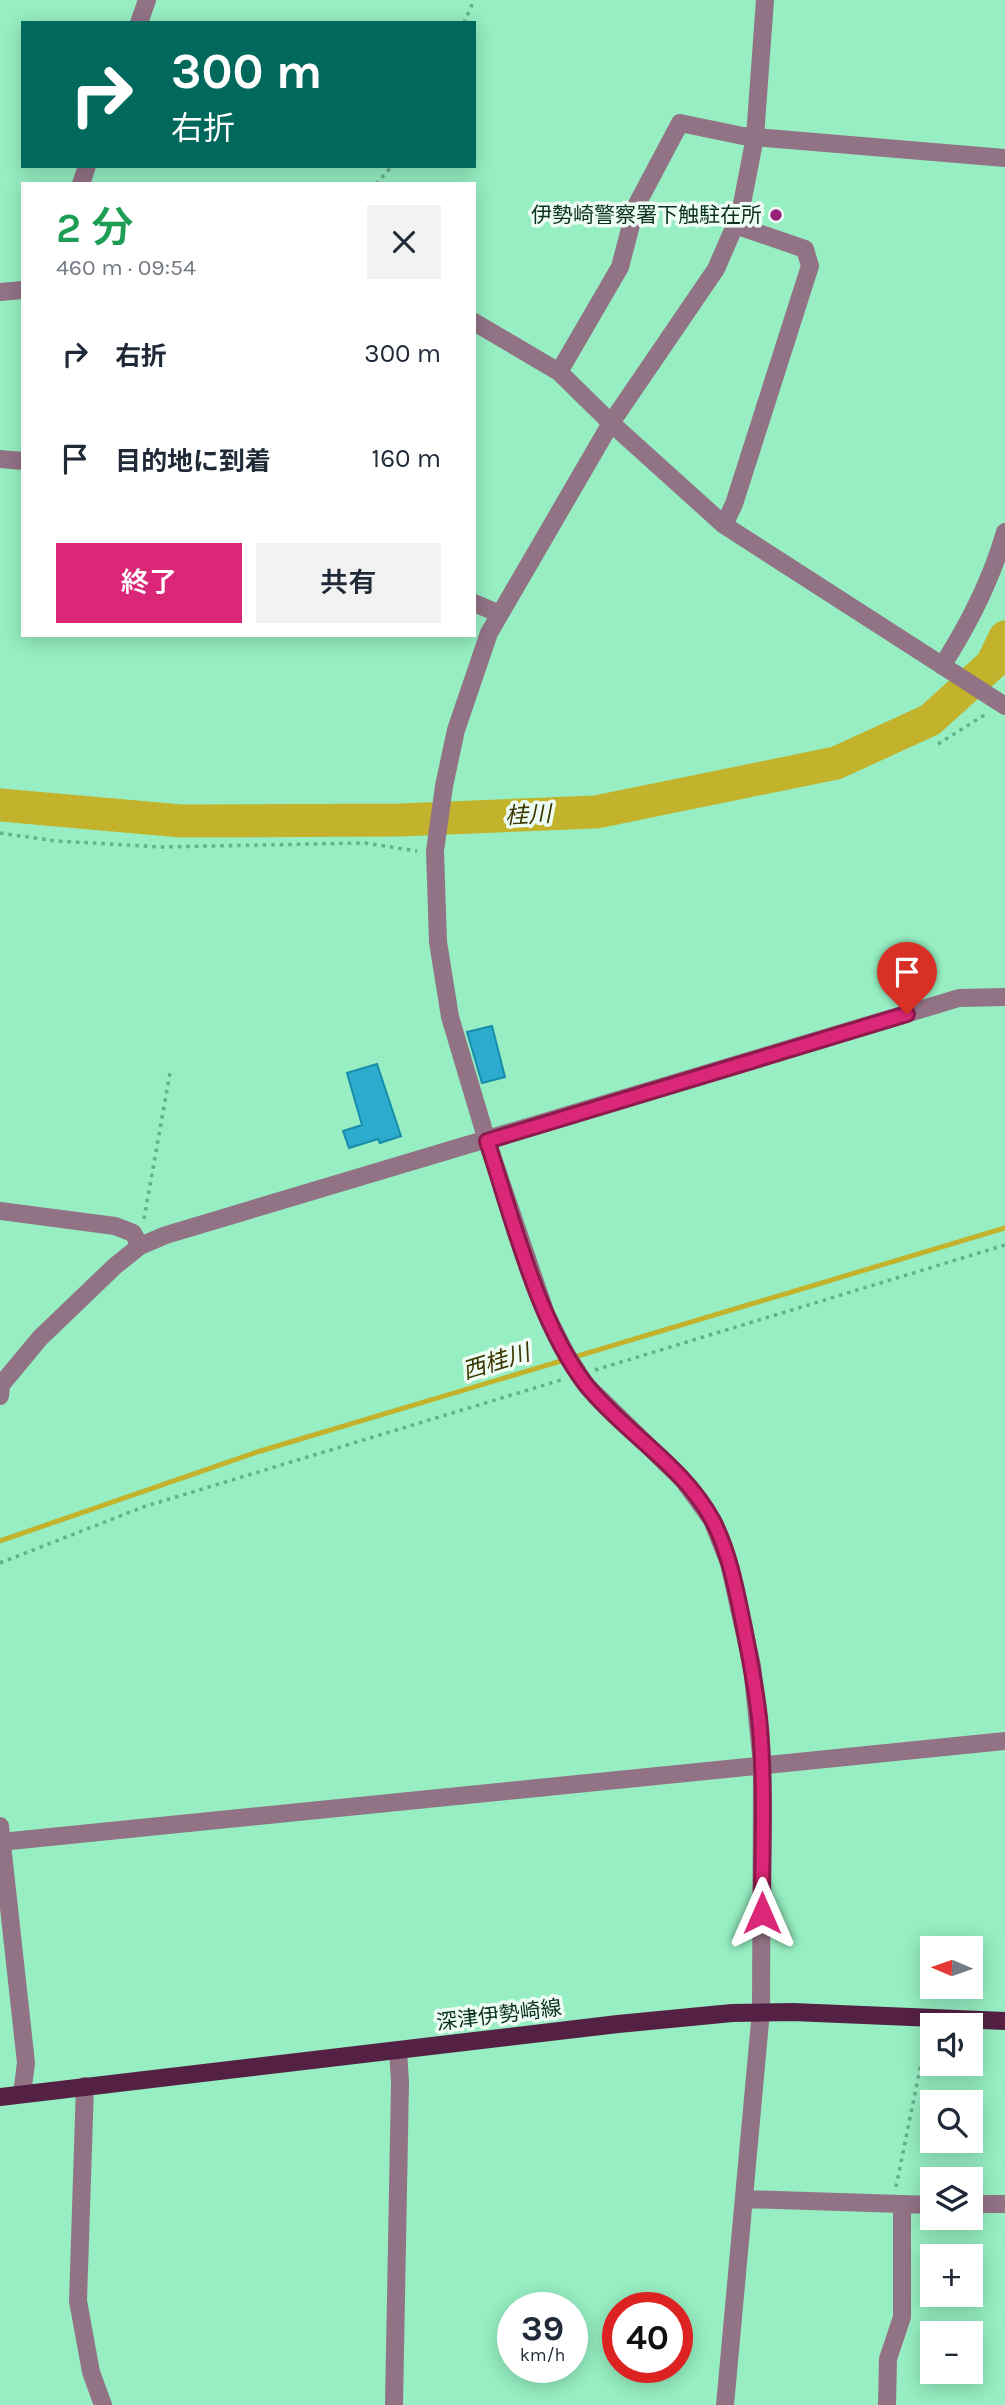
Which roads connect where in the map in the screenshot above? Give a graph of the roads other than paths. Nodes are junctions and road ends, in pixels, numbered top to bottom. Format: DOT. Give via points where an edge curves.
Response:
graph roads {
  1 [pos="147,0"];
  2 [pos="765,0"];
  3 [pos="140,21"];
  4 [pos="755,137"];
  5 [pos="1005,158"];
  6 [pos="735,225"];
  7 [pos="21,290"];
  8 [pos="0,292"];
  9 [pos="476,323"];
  10 [pos="559,372"];
  11 [pos="611,423"];
  12 [pos="0,460"];
  13 [pos="21,461"];
  14 [pos="724,525"];
  15 [pos="1005,532"];
  16 [pos="476,604"];
  17 [pos="500,614"];
  18 [pos="945,668"];
  19 [pos="997,702"];
  20 [pos="1005,997"];
  21 [pos="487,1141"];
  22 [pos="0,1211"];
  23 [pos="140,1246"];
  24 [pos="0,1396"];
  25 [pos="1005,1741"];
  26 [pos="762,1765"];
  27 [pos="1,1837"];
  28 [pos="761,2011"];
  29 [pos="1005,2021"];
  30 [pos="398,2050"];
  31 [pos="85,2086"];
  32 [pos="22,2094"];
  33 [pos="0,2097"];
  34 [pos="744,2199"];
  35 [pos="983,2204"];
  36 [pos="1005,2204"];
  37 [pos="898,2205"];
  38 [pos="920,2205"];
  39 [pos="103,2405"];
  40 [pos="394,2405"];
  41 [pos="725,2405"];
  42 [pos="887,2405"];
  1 -- 3 [label="street"];
  2 -- 4 [label="street"];
  4 -- 5 [label="street"];
  4 -- 6 [label="street" via="746,196"];
  4 -- 10 [label="street" via="680,123 636,206 620,267"];
  6 -- 11 [label="street" via="716,269"];
  6 -- 14 [label="street" via="805,249 810,266"];
  7 -- 8 [label="street"];
  9 -- 10 [label="street"];
  10 -- 11 [label="street"];
  11 -- 14 [label="street"];
  11 -- 17 [label="street"];
  12 -- 13 [label="street"];
  14 -- 18 [label="street"];
  15 -- 18 [label="street" via="978,604"];
  16 -- 17 [label="street"];
  17 -- 21 [label="street" via="468,690 444,786 435,846 435,911 442,972 463,1067"];
  18 -- 19 [label="street"];
  20 -- 21 [label="street" via="959,998"];
  21 -- 23 [label="street"];
  21 -- 26 [label="street" via="537,1289 573,1364 604,1405 683,1480 712,1520 740,1607 757,1697"];
  22 -- 23 [label="street" via="115,1226 133,1233"];
  23 -- 24 [label="street" via="40,1338 1,1385"];
  25 -- 26 [label="street"];
  26 -- 27 [label="street"];
  26 -- 28 [label="street"];
  27 -- 32 [label="street" via="26,2063"];
  28 -- 29 [label="main road, 深津伊勢崎線"];
  28 -- 30 [label="main road, 深津伊勢崎線"];
  28 -- 34 [label="street"];
  30 -- 31 [label="main road, 深津伊勢崎線"];
  30 -- 40 [label="street"];
  31 -- 32 [label="main road, 深津伊勢崎線"];
  31 -- 39 [label="street" via="78,2301 91,2372"];
  32 -- 33 [label="main road, 深津伊勢崎線"];
  34 -- 37 [label="street"];
  34 -- 41 [label="street"];
  35 -- 36 [label="street"];
  37 -- 38 [label="street"];
  37 -- 42 [label="street" via="902,2317 888,2359"];
}
